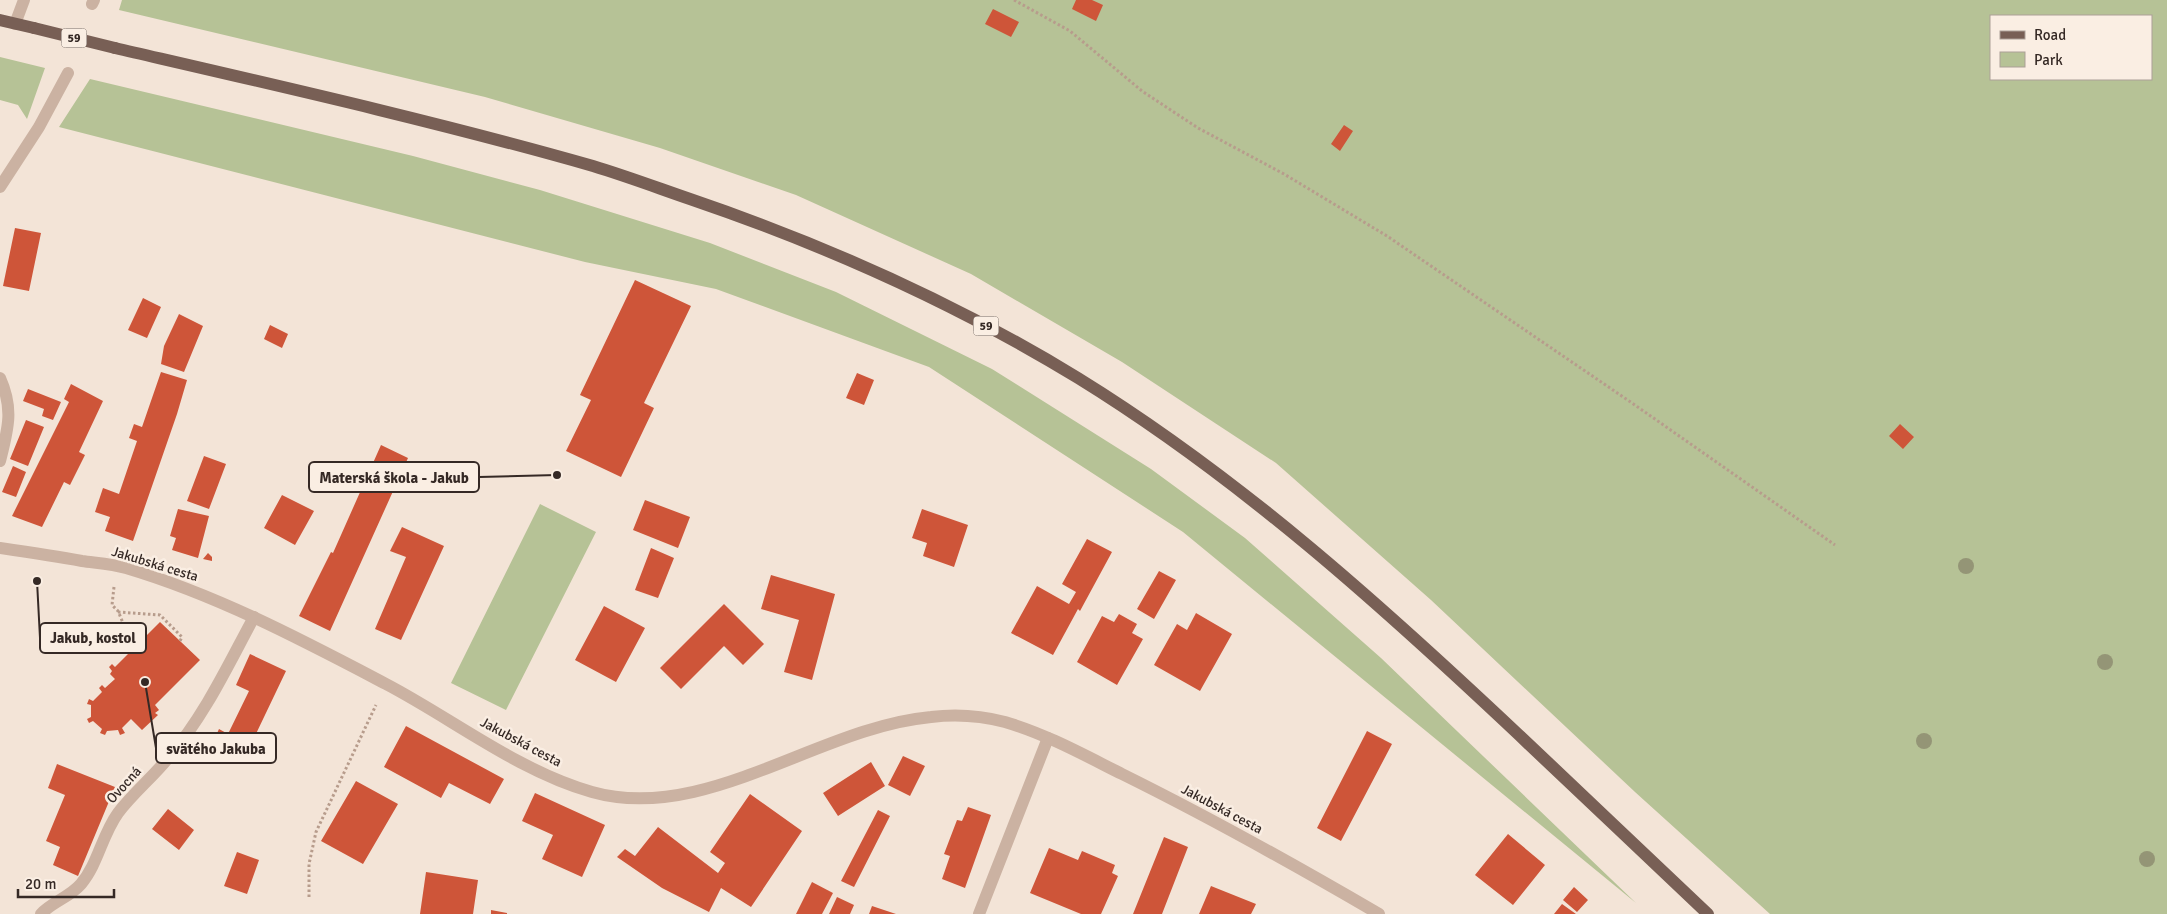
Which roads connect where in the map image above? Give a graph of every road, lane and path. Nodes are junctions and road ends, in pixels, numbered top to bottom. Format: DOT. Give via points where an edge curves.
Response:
graph roads {
  1 [pos="24,0"];
  2 [pos="1014,0"];
  3 [pos="0,20"];
  4 [pos="15,24"];
  5 [pos="68,74"];
  6 [pos="0,187"];
  7 [pos="0,378"];
  8 [pos="0,461"];
  9 [pos="1835,545"];
  10 [pos="0,548"];
  11 [pos="254,617"];
  12 [pos="180,640"];
  13 [pos="134,648"];
  14 [pos="386,684"];
  15 [pos="1048,738"];
  16 [pos="308,897"];
  17 [pos="41,914"];
  18 [pos="979,914"];
  19 [pos="1379,914"];
  20 [pos="1708,914"];
  1 -- 4 [label="street"];
  2 -- 9 [label="path" via="1070,31 1142,91 1198,128 1284,174 1387,236"];
  3 -- 4 [label="main road, 59"];
  4 -- 20 [label="main road, 59, bridge" via="383,111 597,167 758,222 927,296 1003,335 1079,379 1160,433 1313,548 1452,672"];
  5 -- 6 [label="street"];
  7 -- 8 [label="street" via="9,403 9,425"];
  10 -- 11 [label="street, Jakubská cesta" via="121,567 189,588"];
  11 -- 14 [label="street, Jakubská cesta"];
  11 -- 17 [label="street, Ovocná" via="212,697 192,727 169,758 117,814 89,873 79,886"];
  12 -- 13 [label="path" via="182,638 160,615 118,611"];
  14 -- 15 [label="street, Jakubská cesta" via="509,756 562,781 593,792 629,798 659,798 697,791 861,732 933,716 968,716 1004,722"];
  14 -- 16 [label="path" via="316,832 308,864"];
  15 -- 18 [label="street"];
  15 -- 19 [label="street, Jakubská cesta" via="1287,861"];
}
